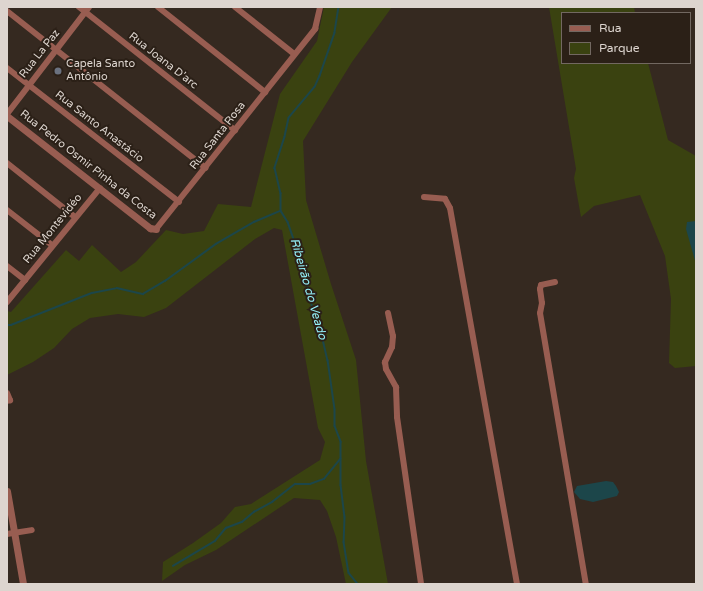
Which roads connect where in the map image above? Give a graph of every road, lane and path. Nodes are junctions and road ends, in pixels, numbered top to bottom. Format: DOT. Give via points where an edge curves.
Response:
graph roads {
  1 [pos="79,7"];
  2 [pos="158,7"];
  3 [pos="235,7"];
  4 [pos="320,7"];
  5 [pos="87,9"];
  6 [pos="7,12"];
  7 [pos="56,50"];
  8 [pos="294,54"];
  9 [pos="7,68"];
  10 [pos="29,85"];
  11 [pos="265,92"];
  12 [pos="7,115"];
  13 [pos="235,130"];
  14 [pos="7,163"];
  15 [pos="206,168"];
  16 [pos="100,188"];
  17 [pos="424,198"];
  18 [pos="179,202"];
  19 [pos="7,210"];
  20 [pos="75,217"];
  21 [pos="156,229"];
  22 [pos="52,245"];
  23 [pos="7,266"];
  24 [pos="25,280"];
  25 [pos="555,282"];
  26 [pos="8,302"];
  27 [pos="388,313"];
  28 [pos="7,393"];
  29 [pos="7,401"];
  30 [pos="7,491"];
  31 [pos="32,530"];
  32 [pos="11,534"];
  33 [pos="23,584"];
  34 [pos="422,584"];
  35 [pos="517,584"];
  36 [pos="586,584"];
  1 -- 5 [label="street, Rua Joana D'arc"];
  2 -- 11 [label="street"];
  3 -- 8 [label="street"];
  4 -- 8 [label="street, Rua Santa Rosa" via="315,29"];
  5 -- 7 [label="street, Rua La Paz"];
  5 -- 13 [label="street, Rua Joana D'arc"];
  6 -- 7 [label="street"];
  7 -- 10 [label="street, Rua La Paz"];
  7 -- 15 [label="street"];
  8 -- 11 [label="street, Rua Santa Rosa"];
  9 -- 10 [label="street, Rua Santo Anastácio"];
  10 -- 12 [label="street, Rua La Paz"];
  10 -- 18 [label="street, Rua Santo Anastácio"];
  11 -- 13 [label="street, Rua Santa Rosa"];
  12 -- 16 [label="street, Rua Pedro Osmir Pinha da Costa"];
  13 -- 15 [label="street, Rua Santa Rosa"];
  14 -- 20 [label="street"];
  15 -- 18 [label="street, Rua Santa Rosa"];
  16 -- 20 [label="street, Rua Montevidéo"];
  16 -- 21 [label="street, Rua Pedro Osmir Pinha da Costa" via="150,228"];
  17 -- 35 [label="street" via="445,199 450,208"];
  18 -- 21 [label="street, Rua Santa Rosa"];
  19 -- 22 [label="street"];
  20 -- 22 [label="street, Rua Montevidéo"];
  22 -- 24 [label="street, Rua Montevidéo"];
  23 -- 24 [label="street"];
  24 -- 26 [label="street, Rua Montevidéo"];
  25 -- 36 [label="street" via="541,286 540,313"];
  27 -- 34 [label="street" via="393,336 392,347 385,362 396,387 397,417"];
  28 -- 29 [label="street" via="10,400"];
  30 -- 32 [label="street"];
  31 -- 32 [label="street"];
  32 -- 33 [label="street"];
}
